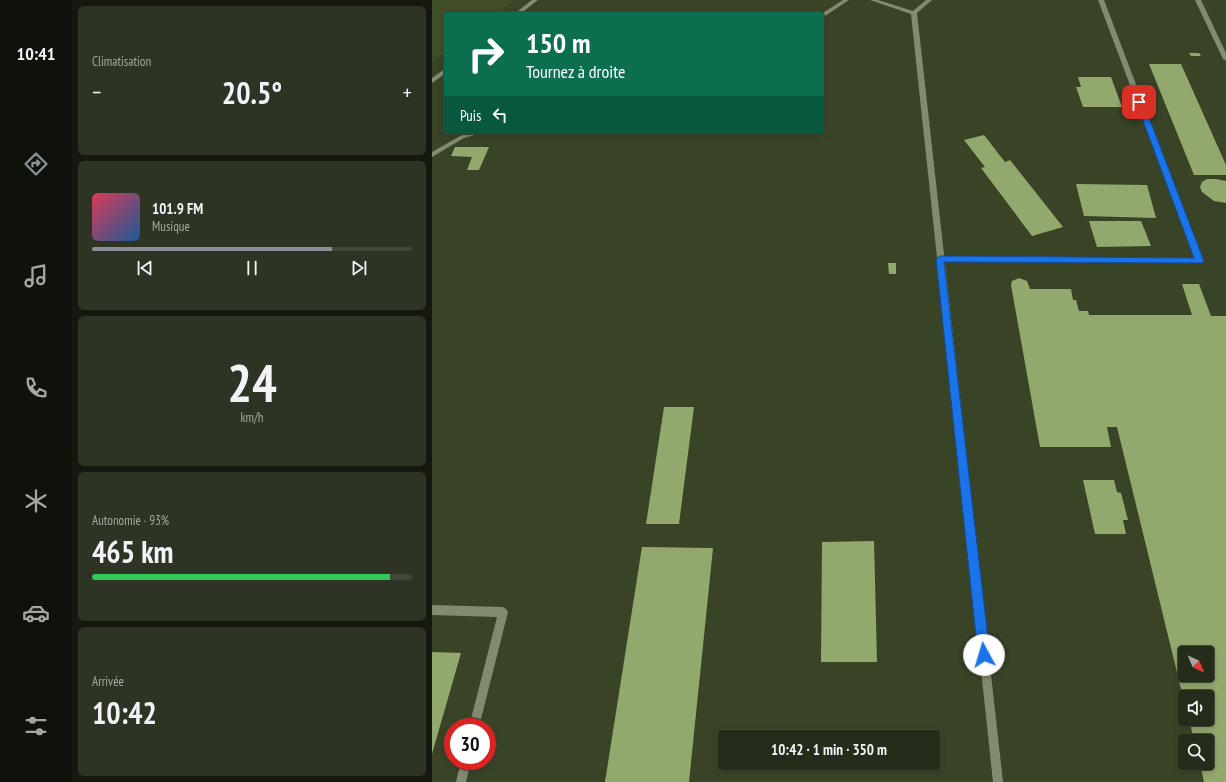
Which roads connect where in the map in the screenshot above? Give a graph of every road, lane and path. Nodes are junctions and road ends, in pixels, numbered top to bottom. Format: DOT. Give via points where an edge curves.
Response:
graph roads {
  1 [pos="535,0"];
  2 [pos="846,0"];
  3 [pos="873,0"];
  4 [pos="929,0"];
  5 [pos="1101,0"];
  6 [pos="1198,0"];
  7 [pos="520,12"];
  8 [pos="914,13"];
  9 [pos="824,15"];
  10 [pos="1226,59"];
  11 [pos="444,72"];
  12 [pos="432,81"];
  13 [pos="474,134"];
  14 [pos="432,155"];
  15 [pos="940,259"];
  16 [pos="432,610"];
  17 [pos="476,718"];
  18 [pos="464,770"];
  19 [pos="461,782"];
  20 [pos="998,782"];
  1 -- 7 [label="street"];
  2 -- 9 [label="street"];
  3 -- 8 [label="street"];
  4 -- 8 [label="street"];
  5 -- 15 [label="street" via="1200,261"];
  6 -- 10 [label="street"];
  8 -- 15 [label="street"];
  11 -- 12 [label="street"];
  13 -- 14 [label="street" via="453,141"];
  15 -- 20 [label="street"];
  16 -- 17 [label="street" via="503,612"];
  18 -- 19 [label="street"];
}
